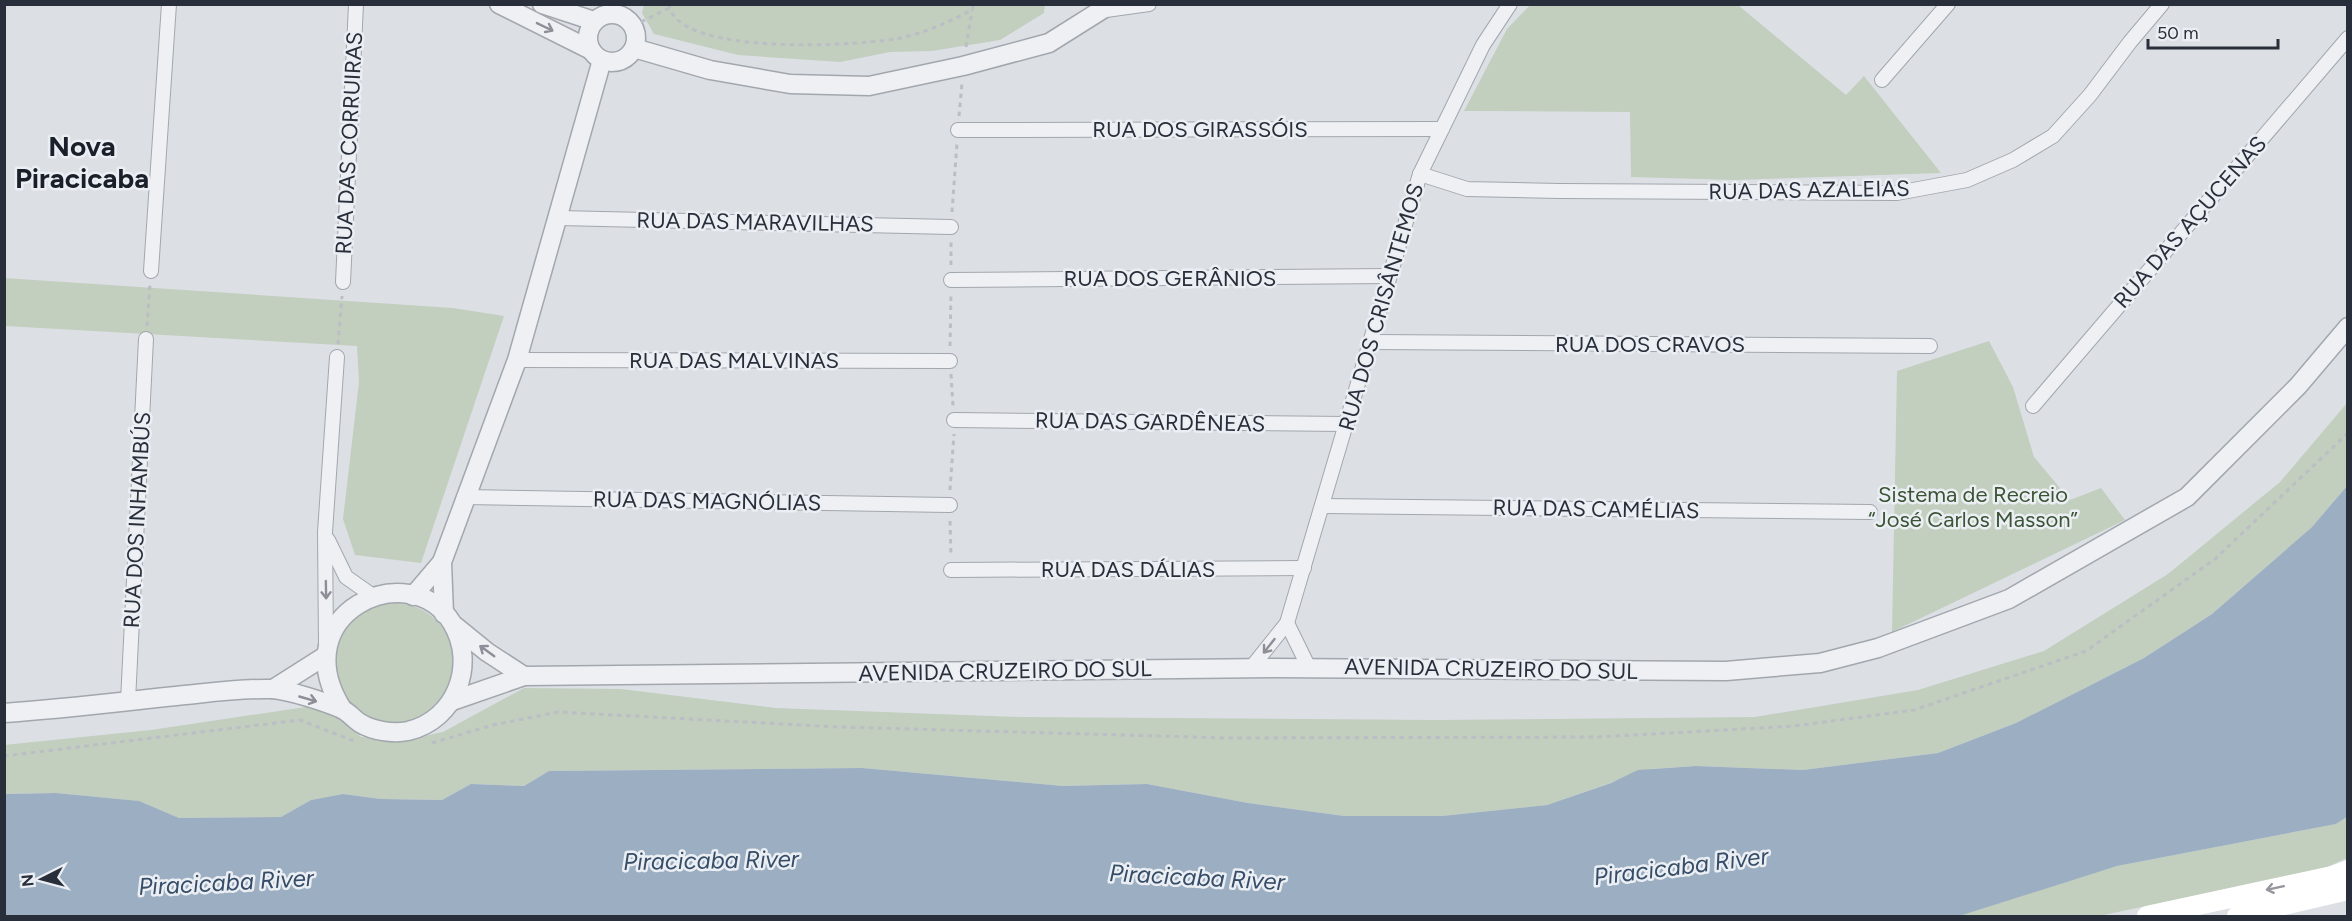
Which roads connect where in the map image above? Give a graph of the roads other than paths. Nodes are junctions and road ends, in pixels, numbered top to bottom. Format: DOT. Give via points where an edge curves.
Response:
graph roads {
  1 [pos="169,4"];
  2 [pos="356,4"];
  3 [pos="499,4"];
  4 [pos="542,4"];
  5 [pos="1149,4"];
  6 [pos="1510,4"];
  7 [pos="1948,4"];
  8 [pos="2162,4"];
  9 [pos="1109,7"];
  10 [pos="627,16"];
  11 [pos="594,21"];
  12 [pos="2348,38"];
  13 [pos="634,48"];
  14 [pos="596,55"];
  15 [pos="1882,80"];
  16 [pos="1442,129"];
  17 [pos="958,130"];
  18 [pos="1420,174"];
  19 [pos="559,218"];
  20 [pos="951,226"];
  21 [pos="151,271"];
  22 [pos="1389,276"];
  23 [pos="951,280"];
  24 [pos="343,282"];
  25 [pos="2348,327"];
  26 [pos="146,339"];
  27 [pos="1370,342"];
  28 [pos="1930,346"];
  29 [pos="337,357"];
  30 [pos="517,360"];
  31 [pos="950,361"];
  32 [pos="2033,406"];
  33 [pos="954,420"];
  34 [pos="1347,424"];
  35 [pos="464,497"];
  36 [pos="950,505"];
  37 [pos="1323,506"];
  38 [pos="1870,512"];
  39 [pos="325,532"];
  40 [pos="442,562"];
  41 [pos="1304,568"];
  42 [pos="951,570"];
  43 [pos="373,596"];
  44 [pos="413,596"];
  45 [pos="448,618"];
  46 [pos="1287,623"];
  47 [pos="326,652"];
  48 [pos="1251,668"];
  49 [pos="1309,668"];
  50 [pos="524,676"];
  51 [pos="273,689"];
  52 [pos="128,701"];
  53 [pos="452,701"];
  54 [pos="343,710"];
  55 [pos="4,713"];
  56 [pos="2348,870"];
  57 [pos="2348,890"];
  58 [pos="2147,916"];
  59 [pos="2236,916"];
  1 -- 21 [label="street"];
  2 -- 24 [label="street, RUA DAS CORRUIRAS"];
  3 -- 14 [label="street, one-way"];
  4 -- 11 [label="street"];
  5 -- 9 [label="street"];
  6 -- 16 [label="street, RUA DOS CRISÂNTEMOS" via="1483,45"];
  7 -- 15 [label="street"];
  8 -- 18 [label="street, RUA DAS AZALEIAS" via="2053,136 2013,160 1967,180 1897,193 1572,192 1467,189"];
  9 -- 13 [label="street" via="1048,43 869,86 790,84 710,70"];
  10 -- 11 [label="street" via="608,14"];
  10 -- 13 [label="street" via="636,41"];
  11 -- 14 [label="street" via="588,35"];
  12 -- 32 [label="street, RUA DAS AÇUCENAS"];
  13 -- 14 [label="street" via="617,62"];
  14 -- 19 [label="street"];
  16 -- 17 [label="street, RUA DOS GIRASSÓIS"];
  16 -- 18 [label="street, RUA DOS CRISÂNTEMOS"];
  18 -- 22 [label="street, RUA DOS CRISÂNTEMOS"];
  19 -- 20 [label="street, RUA DAS MARAVILHAS"];
  19 -- 30 [label="street"];
  22 -- 23 [label="street, RUA DOS GERÂNIOS"];
  22 -- 27 [label="street, RUA DOS CRISÂNTEMOS"];
  25 -- 49 [label="street, AVENIDA CRUZEIRO DO SUL" via="2298,386 2187,497 2009,598 1878,648 1820,663 1726,671"];
  26 -- 52 [label="street, RUA DOS INHAMBÚS"];
  27 -- 28 [label="street, RUA DOS CRAVOS"];
  27 -- 34 [label="street, RUA DOS CRISÂNTEMOS"];
  29 -- 39 [label="street"];
  30 -- 31 [label="street, RUA DAS MALVINAS"];
  30 -- 35 [label="street"];
  33 -- 34 [label="street, RUA DAS GARDÊNEAS"];
  34 -- 37 [label="street, RUA DOS CRISÂNTEMOS"];
  35 -- 36 [label="street, RUA DAS MAGNÓLIAS"];
  35 -- 40 [label="street"];
  37 -- 38 [label="street, RUA DAS CAMÉLIAS"];
  37 -- 41 [label="street, RUA DOS CRISÂNTEMOS"];
  39 -- 43 [label="street" via="346,577"];
  39 -- 47 [label="street, one-way"];
  40 -- 44 [label="street"];
  40 -- 45 [label="street"];
  41 -- 42 [label="street, RUA DAS DÁLIAS"];
  41 -- 46 [label="street, RUA DOS CRISÂNTEMOS"];
  43 -- 44 [label="street"];
  43 -- 47 [label="street" via="342,618"];
  44 -- 45 [label="street"];
  50 -- 45 [label="street, one-way" via="487,652"];
  45 -- 53 [label="street" via="462,646 464,668"];
  46 -- 48 [label="street, RUA DOS CRISÂNTEMOS, one-way"];
  46 -- 49 [label="street"];
  47 -- 51 [label="street"];
  47 -- 54 [label="street" via="331,690"];
  48 -- 49 [label="street, AVENIDA CRUZEIRO DO SUL"];
  48 -- 50 [label="street, AVENIDA CRUZEIRO DO SUL"];
  50 -- 53 [label="street, AVENIDA CRUZEIRO DO SUL"];
  51 -- 52 [label="street"];
  51 -- 54 [label="street, one-way"];
  52 -- 55 [label="street"];
  53 -- 54 [label="street" via="429,723 407,731 384,732 362,724"];
  56 -- 58 [label="main road, one-way"];
  57 -- 59 [label="main road"];
}
